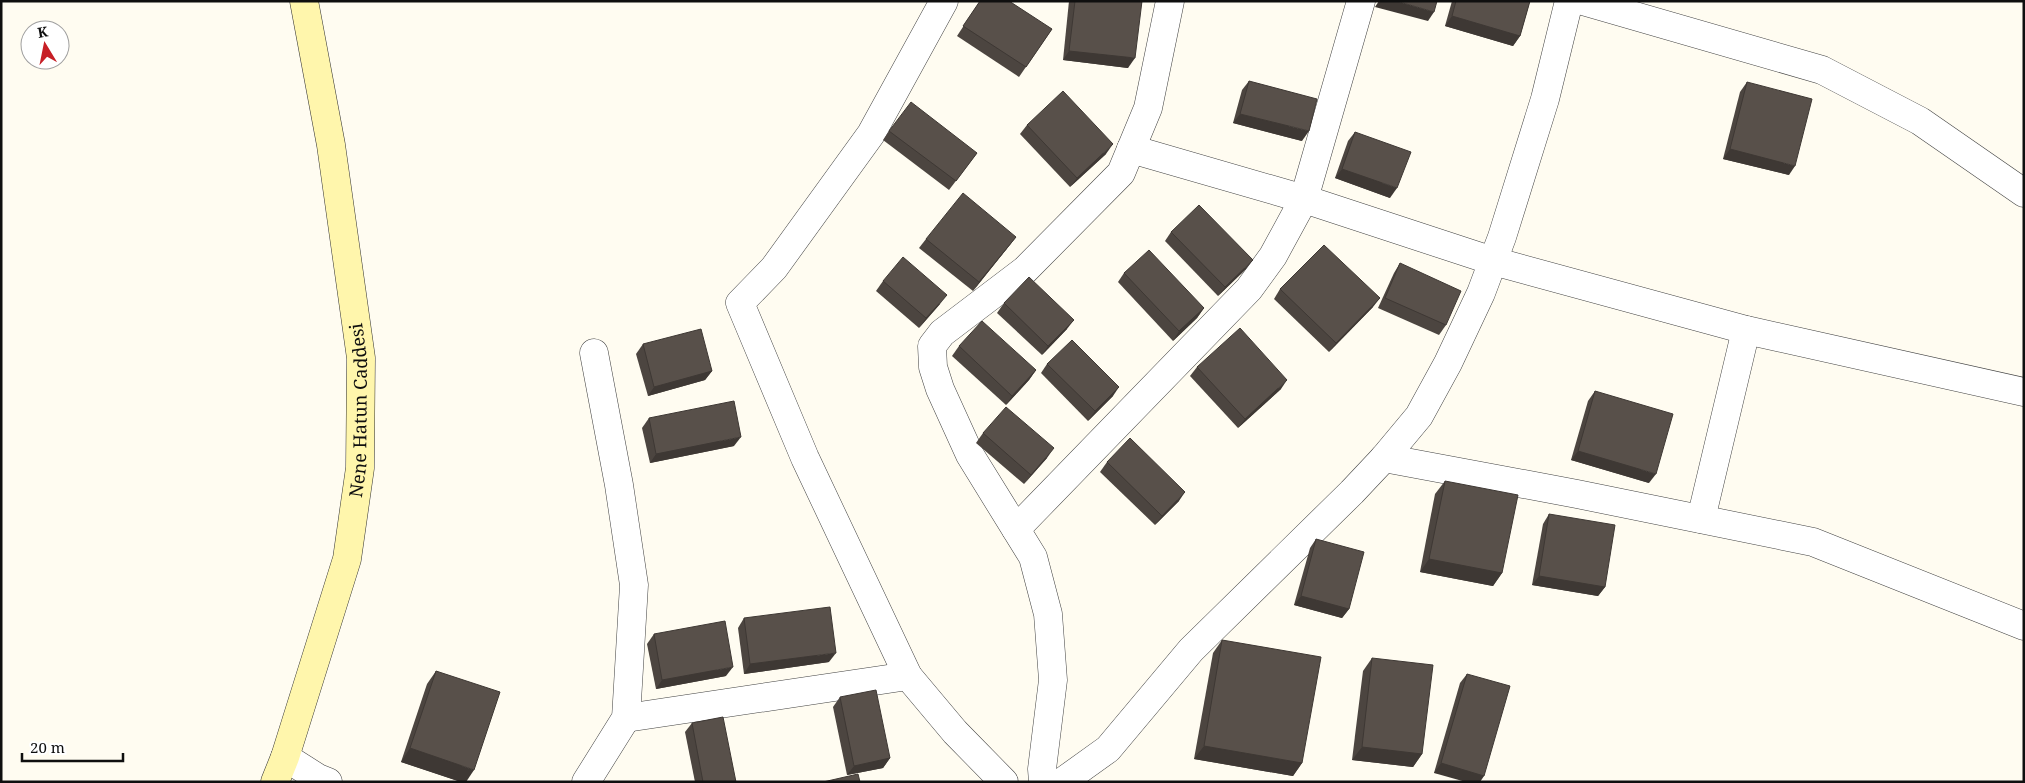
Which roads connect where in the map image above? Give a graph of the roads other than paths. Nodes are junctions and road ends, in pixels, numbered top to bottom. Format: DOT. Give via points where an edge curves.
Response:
graph roads {
  1 [pos="304,1"];
  2 [pos="944,1"];
  3 [pos="1170,1"];
  4 [pos="1361,1"];
  5 [pos="1569,1"];
  6 [pos="1583,1"];
  7 [pos="1131,149"];
  8 [pos="2024,193"];
  9 [pos="1304,200"];
  10 [pos="1493,260"];
  11 [pos="1746,330"];
  12 [pos="594,352"];
  13 [pos="2024,392"];
  14 [pos="1384,458"];
  15 [pos="1701,520"];
  16 [pos="1016,529"];
  17 [pos="2024,626"];
  18 [pos="908,676"];
  19 [pos="626,718"];
  20 [pos="280,769"];
  21 [pos="328,782"];
  22 [pos="586,782"];
  23 [pos="1004,782"];
  24 [pos="1043,782"];
  25 [pos="1062,782"];
  1 -- 20 [label="street, Nene Hatun Caddesi" via="331,145 359,348 360,468 347,559"];
  2 -- 18 [label="street" via="871,134 774,268 740,303 805,458"];
  3 -- 7 [label="street" via="1148,108"];
  4 -- 9 [label="street"];
  5 -- 10 [label="street" via="1544,98"];
  6 -- 8 [label="street" via="1822,70 1920,121"];
  7 -- 9 [label="street"];
  7 -- 16 [label="street" via="1121,173 1025,270 942,333 932,346 933,367 940,389 970,455"];
  9 -- 10 [label="street"];
  9 -- 16 [label="street" via="1273,256 1249,289"];
  10 -- 11 [label="street"];
  10 -- 14 [label="street" via="1448,363 1419,416"];
  11 -- 13 [label="street"];
  11 -- 15 [label="street"];
  12 -- 19 [label="street" via="634,585"];
  14 -- 15 [label="street"];
  14 -- 25 [label="street" via="1192,650 1108,749"];
  15 -- 17 [label="street" via="1813,542"];
  16 -- 24 [label="street" via="1033,557 1048,614 1053,680"];
  18 -- 19 [label="street"];
  18 -- 23 [label="street" via="955,732"];
  19 -- 22 [label="street"];
  20 -- 21 [label="street"];
}
